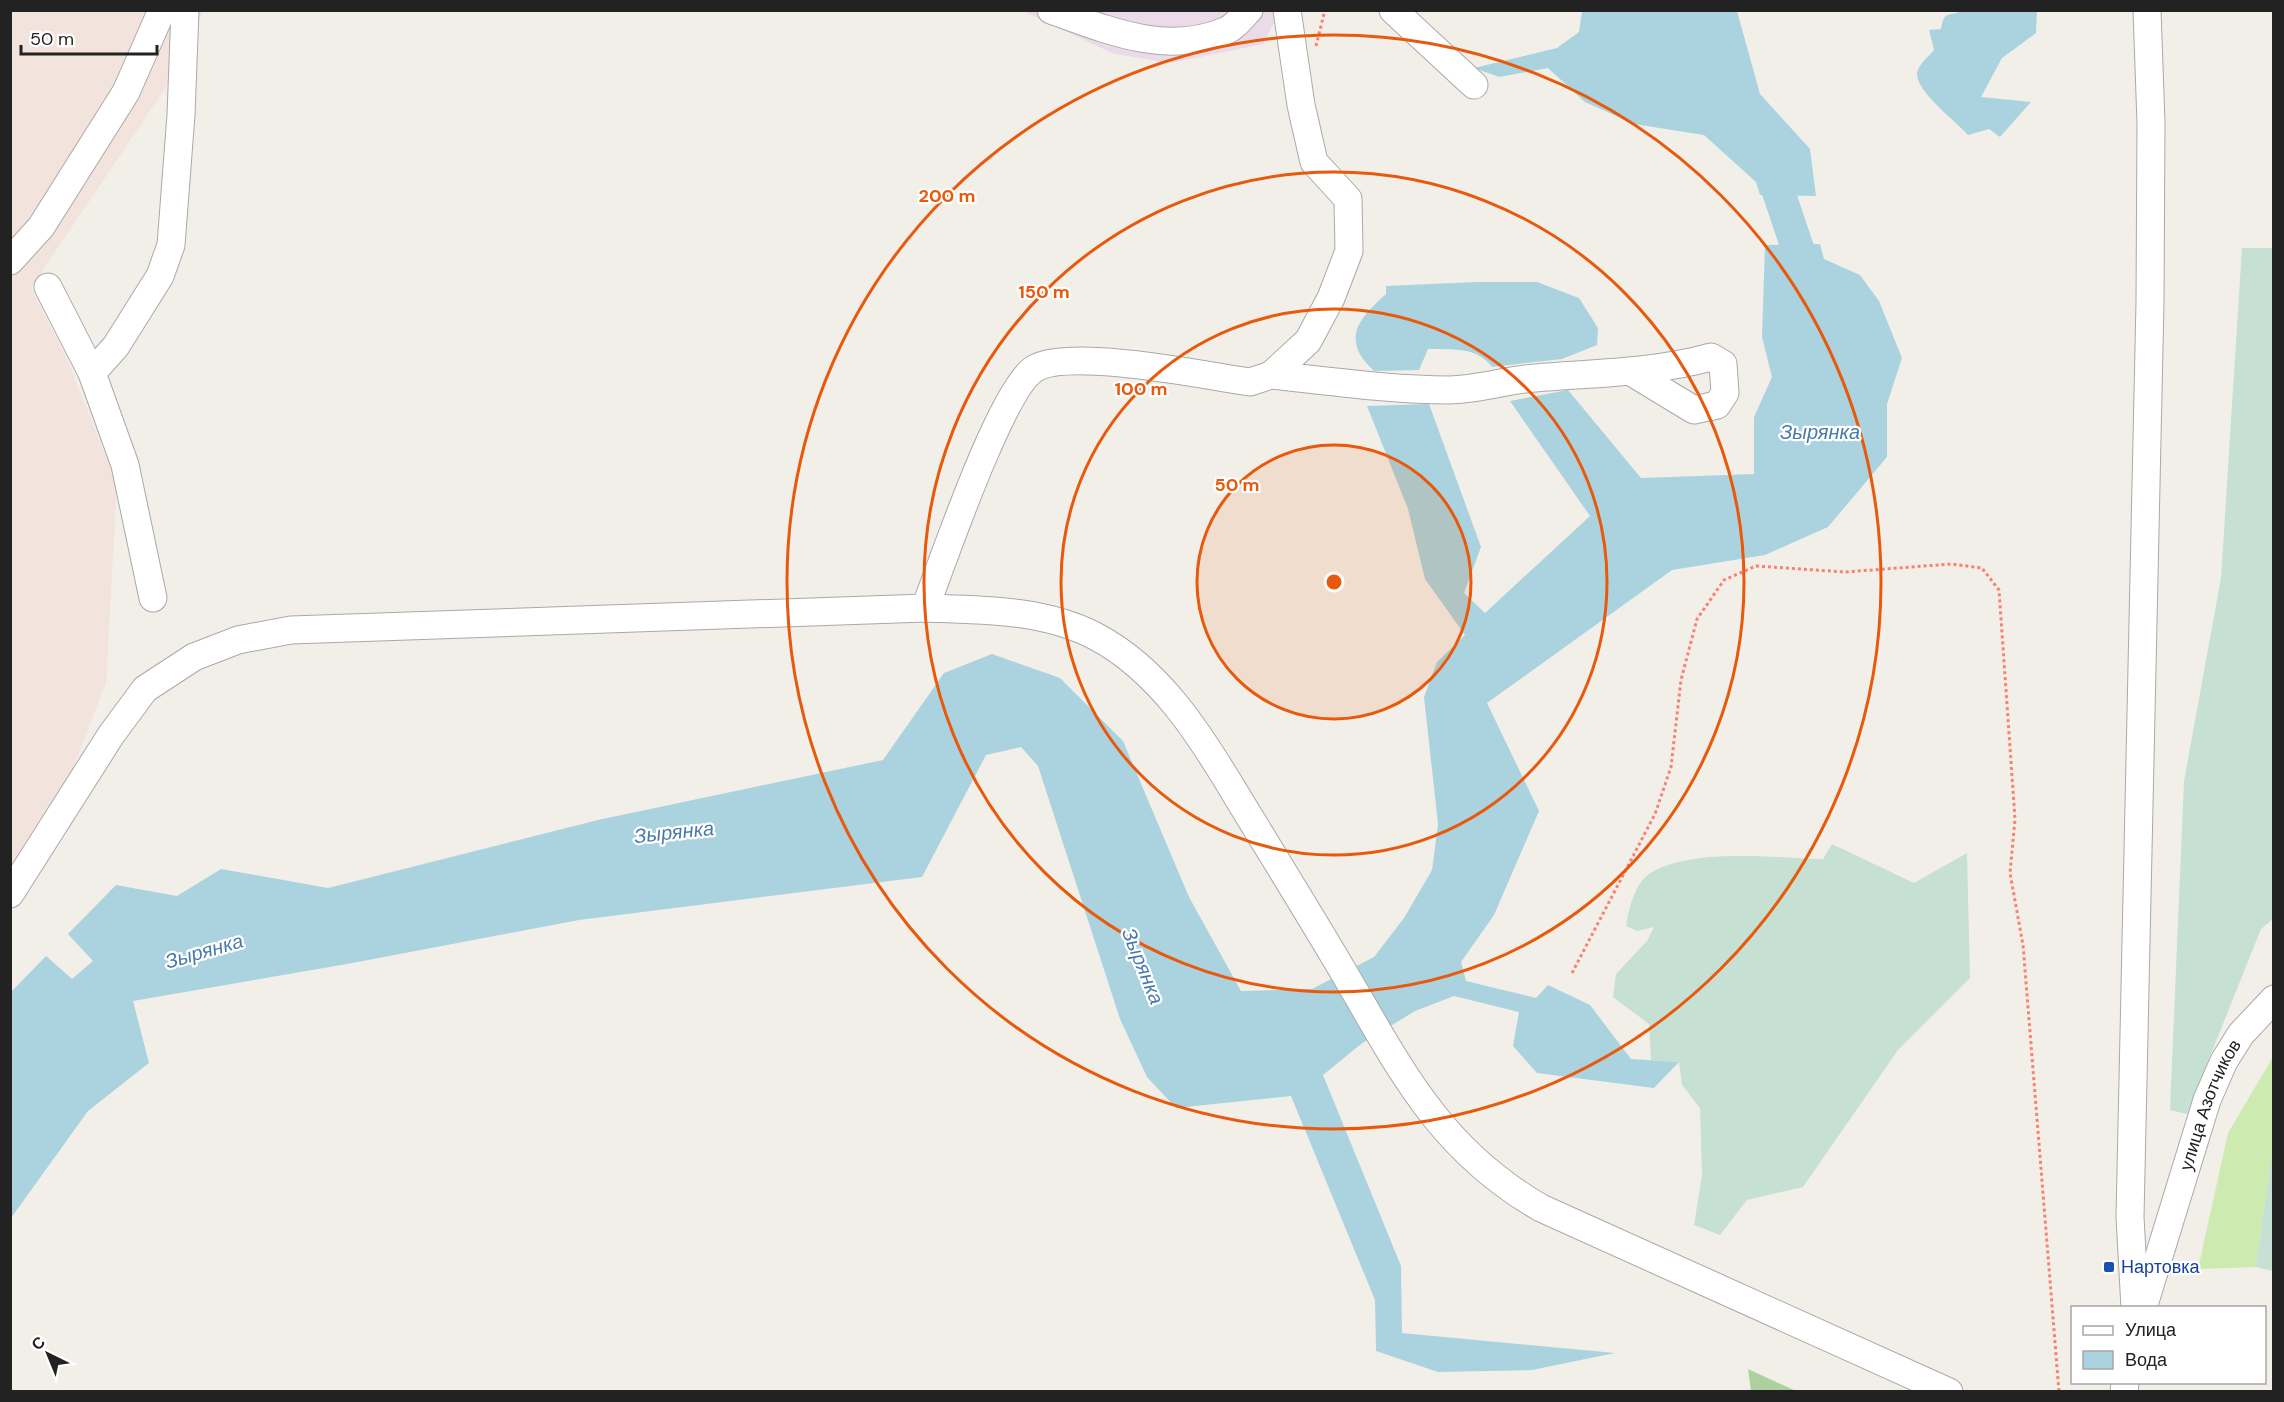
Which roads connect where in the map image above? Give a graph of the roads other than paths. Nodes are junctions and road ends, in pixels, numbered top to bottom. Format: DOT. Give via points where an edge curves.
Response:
graph roads {
  1 [pos="162,10"];
  2 [pos="185,10"];
  3 [pos="1051,10"];
  4 [pos="1249,10"];
  5 [pos="1287,10"];
  6 [pos="1393,10"];
  7 [pos="2147,10"];
  8 [pos="1474,85"];
  9 [pos="10,261"];
  10 [pos="48,287"];
  11 [pos="92,373"];
  12 [pos="1633,373"];
  13 [pos="1271,375"];
  14 [pos="153,598"];
  15 [pos="925,608"];
  16 [pos="10,894"];
  17 [pos="2274,999"];
  18 [pos="2130,1216"];
  19 [pos="2169,1222"];
  20 [pos="2135,1306"];
  21 [pos="2144,1306"];
  22 [pos="1949,1392"];
  1 -- 9 [label="street" via="126,92 41,227"];
  2 -- 11 [label="street" via="171,245 160,276 116,346"];
  3 -- 4 [label="street" via="1112,32 1165,43 1227,31"];
  5 -- 13 [label="street" via="1314,162 1348,199 1349,251 1331,298 1308,341"];
  6 -- 8 [label="street"];
  7 -- 18 [label="street" via="2151,302"];
  10 -- 11 [label="street"];
  11 -- 14 [label="street" via="125,465"];
  12 -- 13 [label="street" via="1532,378 1448,390"];
  13 -- 15 [label="street" via="1250,382 1109,362 1057,362 1034,369 1018,386 1000,417"];
  15 -- 16 [label="street" via="291,630 238,640 194,657 145,689 116,726"];
  15 -- 22 [label="street" via="1018,612 1067,625 1122,651 1143,669 1179,709 1216,760 1400,1068 1443,1129 1509,1190"];
  17 -- 19 [label="street, улица Азотчиков" via="2241,1034 2224,1061 2207,1100"];
  18 -- 19 [label="street"];
  18 -- 20 [label="street"];
  19 -- 21 [label="street, улица Азотчиков"];
}
